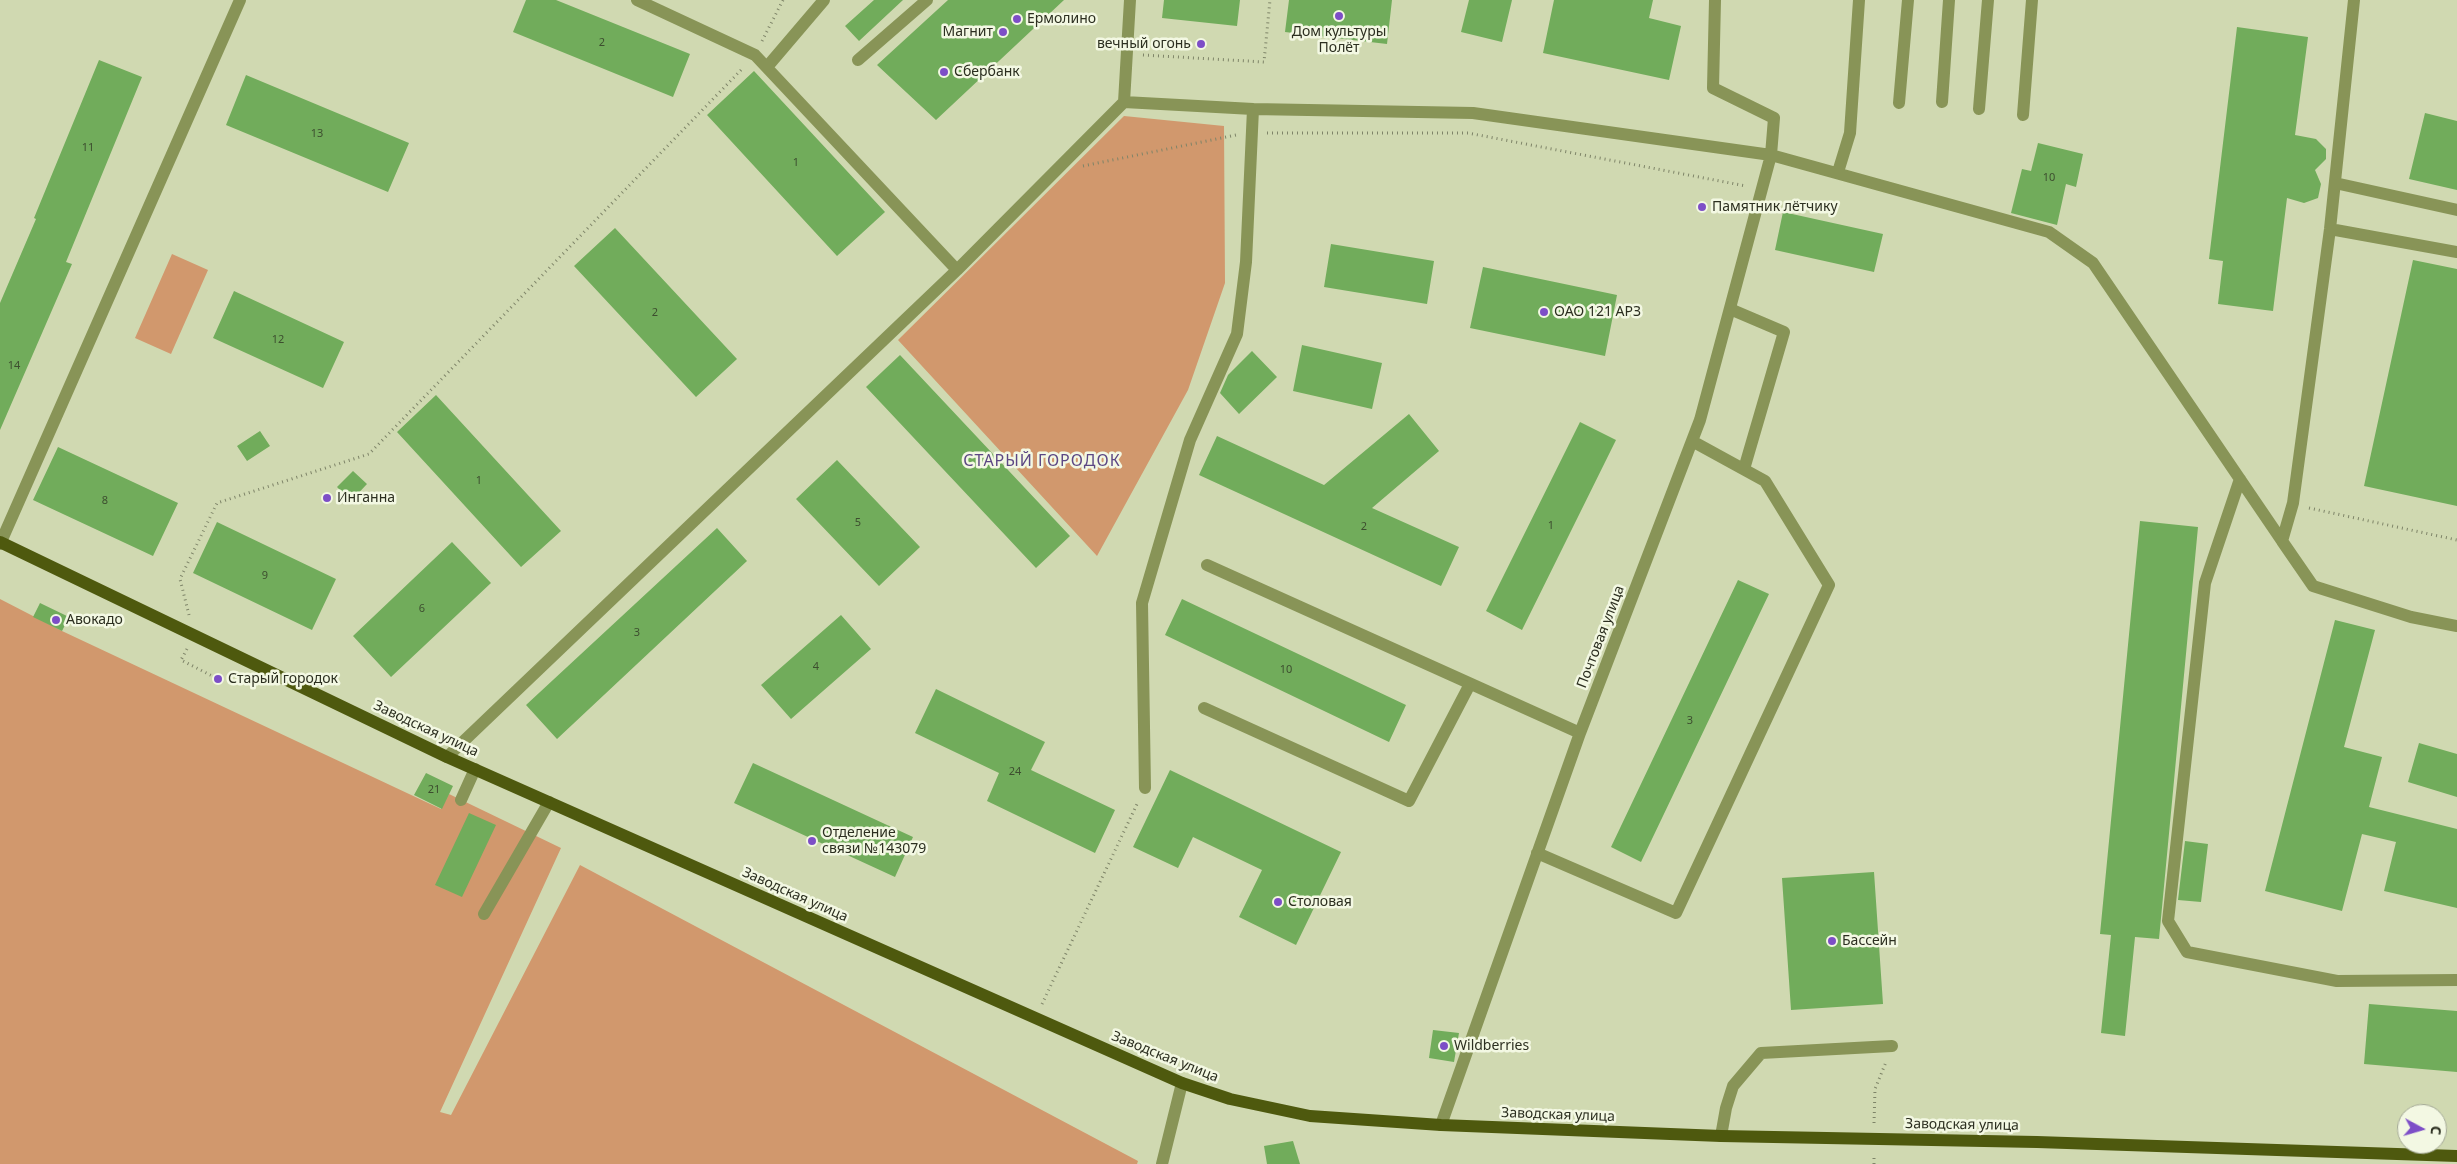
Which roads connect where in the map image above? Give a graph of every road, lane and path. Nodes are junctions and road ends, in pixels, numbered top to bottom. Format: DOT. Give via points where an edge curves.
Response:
graph roads {
  1 [pos="240,0"];
  2 [pos="637,0"];
  3 [pos="783,0"];
  4 [pos="824,0"];
  5 [pos="927,0"];
  6 [pos="1130,0"];
  7 [pos="1270,0"];
  8 [pos="1715,0"];
  9 [pos="1859,0"];
  10 [pos="1908,0"];
  11 [pos="1949,0"];
  12 [pos="1988,0"];
  13 [pos="2032,0"];
  14 [pos="2354,0"];
  15 [pos="1127,54"];
  16 [pos="755,55"];
  17 [pos="858,60"];
  18 [pos="766,67"];
  19 [pos="1124,102"];
  20 [pos="1942,102"];
  21 [pos="1899,103"];
  22 [pos="1253,109"];
  23 [pos="1979,109"];
  24 [pos="2023,115"];
  25 [pos="1252,133"];
  26 [pos="1771,155"];
  27 [pos="1080,167"];
  28 [pos="1838,172"];
  29 [pos="2335,183"];
  30 [pos="1762,189"];
  31 [pos="2457,210"];
  32 [pos="2330,229"];
  33 [pos="2457,252"];
  34 [pos="957,270"];
  35 [pos="1730,309"];
  36 [pos="1692,441"];
  37 [pos="1744,469"];
  38 [pos="2240,479"];
  39 [pos="2293,503"];
  40 [pos="2457,540"];
  41 [pos="2282,541"];
  42 [pos="0,542"];
  43 [pos="1207,565"];
  44 [pos="2457,626"];
  45 [pos="194,635"];
  46 [pos="218,679"];
  47 [pos="1470,684"];
  48 [pos="1204,708"];
  49 [pos="1580,733"];
  50 [pos="447,757"];
  51 [pos="475,769"];
  52 [pos="1145,788"];
  53 [pos="461,800"];
  54 [pos="549,802"];
  55 [pos="1537,853"];
  56 [pos="484,914"];
  57 [pos="2457,980"];
  58 [pos="1035,1018"];
  59 [pos="1892,1046"];
  60 [pos="1182,1083"];
  61 [pos="1441,1125"];
  62 [pos="1721,1136"];
  63 [pos="1874,1138"];
  64 [pos="2457,1156"];
  65 [pos="1162,1164"];
  66 [pos="1874,1164"];
  1 -- 42 [label="street"];
  2 -- 16 [label="street"];
  3 -- 16 [label="path"];
  4 -- 18 [label="street"];
  5 -- 17 [label="street"];
  6 -- 15 [label="street"];
  7 -- 15 [label="path" via="1264,62"];
  8 -- 26 [label="street, Почтовая улица" via="1713,88 1774,118"];
  9 -- 28 [label="street" via="1850,133"];
  10 -- 21 [label="street"];
  11 -- 20 [label="street"];
  12 -- 23 [label="street"];
  13 -- 24 [label="street"];
  14 -- 29 [label="street"];
  15 -- 19 [label="street"];
  16 -- 18 [label="street"];
  16 -- 45 [label="path" via="369,454 217,503 180,579"];
  18 -- 34 [label="street"];
  19 -- 22 [label="street"];
  19 -- 34 [label="street"];
  22 -- 25 [label="street"];
  22 -- 26 [label="street" via="1473,113"];
  25 -- 27 [label="path"];
  25 -- 30 [label="path" via="1468,134"];
  25 -- 52 [label="street" via="1246,262 1237,334 1190,440 1142,603"];
  26 -- 28 [label="street"];
  26 -- 30 [label="street, Почтовая улица"];
  28 -- 38 [label="street" via="2049,232 2093,263"];
  29 -- 31 [label="street"];
  29 -- 32 [label="street"];
  30 -- 35 [label="street, Почтовая улица"];
  32 -- 33 [label="street"];
  32 -- 39 [label="street"];
  34 -- 50 [label="street"];
  35 -- 36 [label="street, Почтовая улица"];
  35 -- 37 [label="street" via="1784,332"];
  36 -- 37 [label="street"];
  36 -- 49 [label="street, Почтовая улица"];
  37 -- 55 [label="street" via="1765,481 1829,585 1676,913"];
  38 -- 41 [label="street"];
  38 -- 57 [label="street" via="2205,583 2168,921 2187,952 2338,981"];
  39 -- 40 [label="path"];
  39 -- 41 [label="street"];
  41 -- 44 [label="street" via="2314,586 2411,617"];
  42 -- 45 [label="main road, Заводская улица"];
  43 -- 47 [label="street"];
  45 -- 46 [label="path" via="181,660"];
  45 -- 50 [label="main road, Заводская улица"];
  47 -- 48 [label="street" via="1409,801"];
  47 -- 49 [label="street"];
  49 -- 55 [label="street, Почтовая улица"];
  50 -- 51 [label="main road, Заводская улица"];
  51 -- 53 [label="street"];
  51 -- 54 [label="main road, Заводская улица"];
  52 -- 58 [label="path"];
  54 -- 56 [label="street"];
  54 -- 58 [label="main road, Заводская улица"];
  55 -- 61 [label="street, Почтовая улица"];
  58 -- 60 [label="main road, Заводская улица"];
  59 -- 62 [label="street" via="1761,1052 1733,1086"];
  59 -- 63 [label="path" via="1876,1089"];
  60 -- 61 [label="main road, Заводская улица" via="1230,1098 1310,1116"];
  60 -- 65 [label="street"];
  61 -- 62 [label="main road, Заводская улица"];
  62 -- 63 [label="main road, Заводская улица"];
  63 -- 64 [label="main road, Заводская улица"];
  63 -- 66 [label="path"];
}
